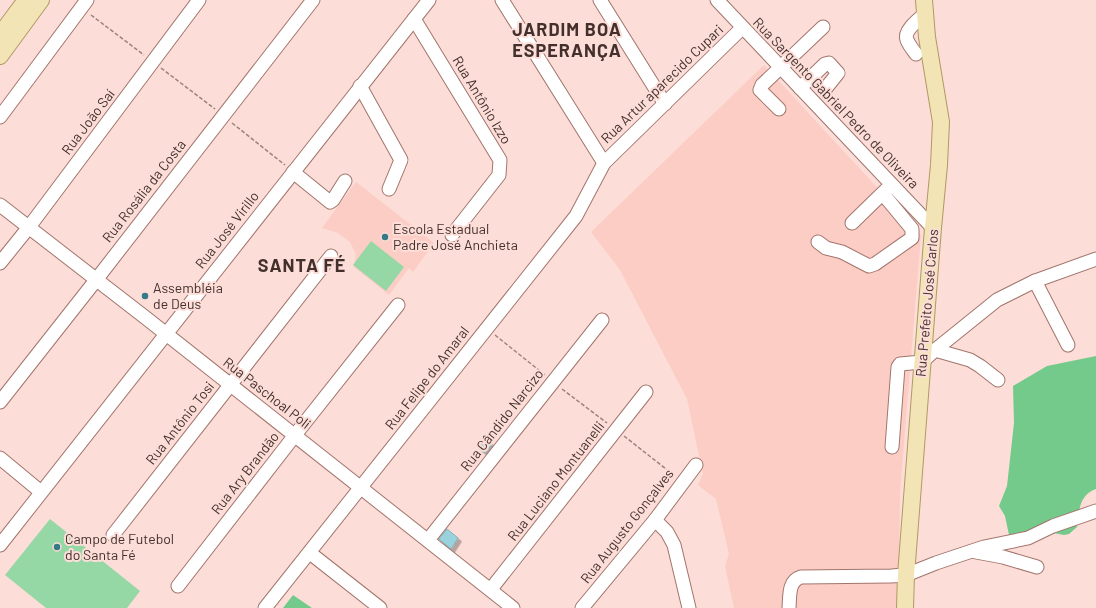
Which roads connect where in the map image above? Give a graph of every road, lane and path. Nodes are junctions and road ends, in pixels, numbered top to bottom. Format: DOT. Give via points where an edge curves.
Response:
graph roads {
  1 [pos="26,0"];
  2 [pos="41,0"];
  3 [pos="199,0"];
  4 [pos="314,0"];
  5 [pos="428,0"];
  6 [pos="502,0"];
  7 [pos="600,0"];
  8 [pos="717,0"];
  9 [pos="85,4"];
  10 [pos="924,7"];
  11 [pos="416,10"];
  12 [pos="823,27"];
  13 [pos="742,28"];
  14 [pos="0,35"];
  15 [pos="916,54"];
  16 [pos="0,56"];
  17 [pos="153,62"];
  18 [pos="781,68"];
  19 [pos="360,86"];
  20 [pos="800,88"];
  21 [pos="826,88"];
  22 [pos="665,104"];
  23 [pos="780,109"];
  24 [pos="223,116"];
  25 [pos="0,117"];
  26 [pos="604,163"];
  27 [pos="293,172"];
  28 [pos="345,181"];
  29 [pos="389,189"];
  30 [pos="887,189"];
  31 [pos="0,205"];
  32 [pos="852,223"];
  33 [pos="29,227"];
  34 [pos="933,228"];
  35 [pos="452,235"];
  36 [pos="818,242"];
  37 [pos="331,256"];
  38 [pos="1096,259"];
  39 [pos="0,263"];
  40 [pos="96,280"];
  41 [pos="1035,281"];
  42 [pos="398,305"];
  43 [pos="602,320"];
  44 [pos="487,329"];
  45 [pos="166,334"];
  46 [pos="1068,345"];
  47 [pos="935,350"];
  48 [pos="922,362"];
  49 [pos="998,380"];
  50 [pos="553,381"];
  51 [pos="230,385"];
  52 [pos="646,392"];
  53 [pos="0,402"];
  54 [pos="617,430"];
  55 [pos="295,435"];
  56 [pos="892,447"];
  57 [pos="0,458"];
  58 [pos="696,465"];
  59 [pos="682,482"];
  60 [pos="361,487"];
  61 [pos="41,492"];
  62 [pos="1096,511"];
  63 [pos="655,520"];
  64 [pos="113,535"];
  65 [pos="428,540"];
  66 [pos="0,545"];
  67 [pos="969,552"];
  68 [pos="310,553"];
  69 [pos="1037,566"];
  70 [pos="906,575"];
  71 [pos="178,586"];
  72 [pos="491,589"];
  73 [pos="265,608"];
  74 [pos="380,608"];
  75 [pos="513,608"];
  76 [pos="582,608"];
  77 [pos="689,608"];
  78 [pos="789,608"];
  79 [pos="905,608"];
  1 -- 14 [label="main road"];
  2 -- 16 [label="main road"];
  3 -- 17 [label="street, Rua João Saí"];
  4 -- 24 [label="street, Rua Rosália da Costa"];
  5 -- 11 [label="street, Rua José Virillo"];
  6 -- 26 [label="street"];
  7 -- 22 [label="street"];
  8 -- 13 [label="street, Rua Sargento Gabriel Pedro de Oliveira"];
  9 -- 17 [label="path"];
  9 -- 25 [label="street"];
  10 -- 15 [label="street" via="906,36"];
  10 -- 34 [label="main road, Rua Prefeito José Carlos" via="941,122"];
  11 -- 19 [label="street, Rua José Virillo"];
  11 -- 35 [label="street, Rua Antônio Izzo" via="500,160 499,176"];
  12 -- 18 [label="street"];
  13 -- 18 [label="street, Rua Sargento Gabriel Pedro de Oliveira"];
  13 -- 22 [label="street, Rua Artur aparecido Cupari"];
  17 -- 24 [label="path"];
  17 -- 33 [label="street, Rua João Saí"];
  18 -- 20 [label="street, Rua Sargento Gabriel Pedro de Oliveira"];
  18 -- 23 [label="street" via="762,85 760,90"];
  19 -- 27 [label="street, Rua José Virillo"];
  19 -- 29 [label="street" via="401,160"];
  20 -- 21 [label="street" via="829,63 838,73"];
  20 -- 30 [label="street, Rua Sargento Gabriel Pedro de Oliveira"];
  22 -- 26 [label="street, Rua Artur aparecido Cupari"];
  24 -- 27 [label="path"];
  24 -- 40 [label="street, Rua Rosália da Costa"];
  26 -- 44 [label="street, Rua Felipe do Amaral" via="576,216"];
  27 -- 28 [label="street" via="330,202"];
  27 -- 45 [label="street, Rua José Virillo"];
  30 -- 32 [label="street"];
  30 -- 34 [label="street, Rua Sargento Gabriel Pedro de Oliveira"];
  30 -- 36 [label="street" via="912,229 912,238 869,266 842,252 826,248"];
  31 -- 33 [label="street, Rua Paschoal Poli"];
  33 -- 39 [label="street, Rua João Saí"];
  33 -- 40 [label="street, Rua Paschoal Poli"];
  34 -- 48 [label="main road, Rua Prefeito José Carlos"];
  37 -- 51 [label="street, Rua Antônio Tosi"];
  38 -- 41 [label="street"];
  40 -- 45 [label="street, Rua Paschoal Poli"];
  40 -- 53 [label="street, Rua Rosália da Costa"];
  41 -- 46 [label="street"];
  41 -- 47 [label="street" via="997,300"];
  42 -- 55 [label="street, Rua Ary Brandão"];
  43 -- 50 [label="street, Rua Cândido Narcizo"];
  44 -- 50 [label="path"];
  44 -- 60 [label="street, Rua Felipe do Amaral"];
  45 -- 51 [label="street, Rua Paschoal Poli"];
  45 -- 61 [label="street, Rua José Virillo"];
  47 -- 48 [label="street"];
  47 -- 49 [label="street" via="970,360"];
  48 -- 56 [label="street" via="900,364 898,367"];
  48 -- 70 [label="main road, Rua Prefeito José Carlos"];
  50 -- 54 [label="path"];
  50 -- 65 [label="street, Rua Cândido Narcizo"];
  51 -- 55 [label="street, Rua Paschoal Poli"];
  51 -- 64 [label="street, Rua Antônio Tosi"];
  52 -- 54 [label="street, Rua Luciano Montuanelli"];
  54 -- 59 [label="path"];
  54 -- 72 [label="street, Rua Luciano Montuanelli"];
  55 -- 60 [label="street, Rua Paschoal Poli"];
  55 -- 71 [label="street, Rua Ary Brandão"];
  57 -- 61 [label="street"];
  58 -- 59 [label="street, Rua Augusto Gonçalves"];
  59 -- 63 [label="street, Rua Augusto Gonçalves"];
  60 -- 65 [label="street, Rua Paschoal Poli"];
  60 -- 68 [label="street, Rua Felipe do Amaral"];
  61 -- 66 [label="street, Rua José Virillo"];
  62 -- 67 [label="street" via="1028,538"];
  63 -- 76 [label="street, Rua Augusto Gonçalves"];
  63 -- 77 [label="street" via="667,532 674,545"];
  65 -- 72 [label="street, Rua Paschoal Poli"];
  67 -- 69 [label="street" via="986,553"];
  67 -- 70 [label="street"];
  68 -- 73 [label="street, Rua Felipe do Amaral"];
  68 -- 74 [label="street"];
  70 -- 78 [label="street" via="801,577 792,583"];
  70 -- 79 [label="main road, Rua Prefeito José Carlos"];
  72 -- 75 [label="street, Rua Paschoal Poli"];
}
